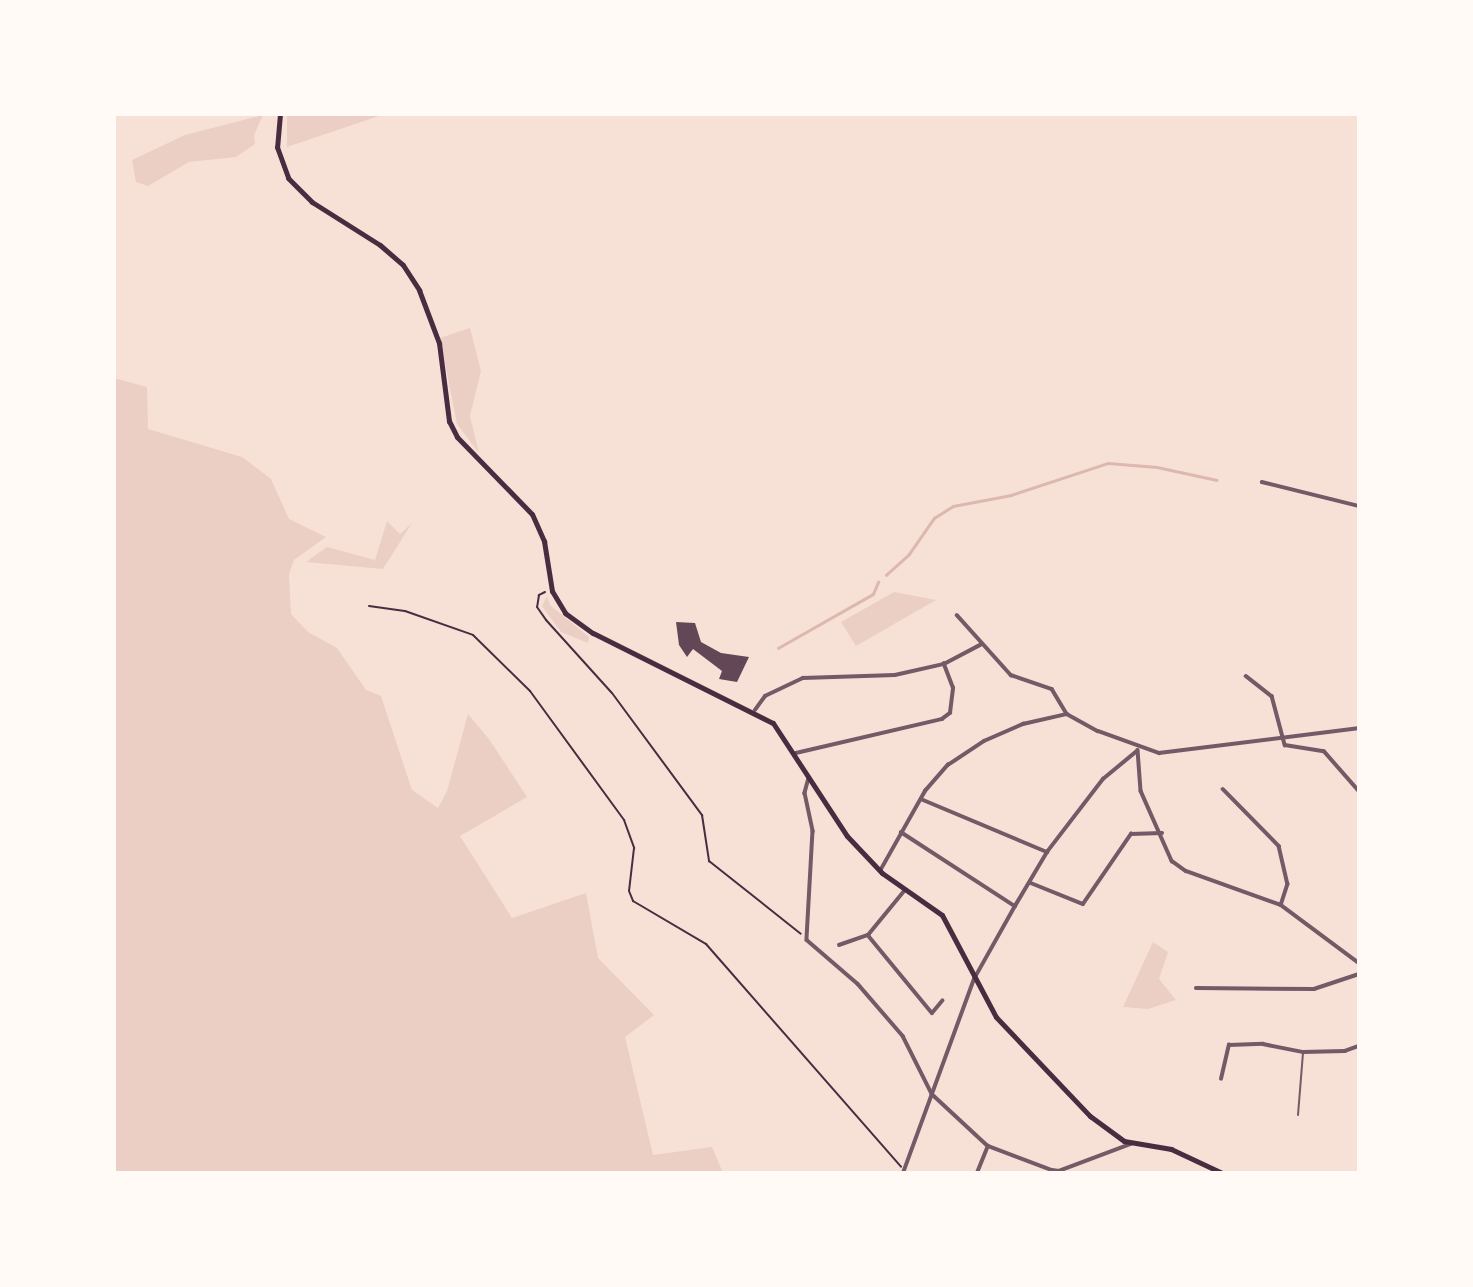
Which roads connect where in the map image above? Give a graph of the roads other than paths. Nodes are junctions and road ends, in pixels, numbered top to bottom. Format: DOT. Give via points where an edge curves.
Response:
graph roads {
  1 [pos="281,114"];
  2 [pos="1262,482"];
  3 [pos="1359,506"];
  4 [pos="957,615"];
  5 [pos="980,645"];
  6 [pos="944,664"];
  7 [pos="1246,676"];
  8 [pos="755,710"];
  9 [pos="1067,714"];
  10 [pos="1359,729"];
  11 [pos="1281,737"];
  12 [pos="1138,749"];
  13 [pos="796,753"];
  14 [pos="809,778"];
  15 [pos="1223,789"];
  16 [pos="1359,791"];
  17 [pos="921,799"];
  18 [pos="901,832"];
  19 [pos="1162,833"];
  20 [pos="1047,852"];
  21 [pos="880,871"];
  22 [pos="1030,883"];
  23 [pos="905,890"];
  24 [pos="1281,905"];
  25 [pos="1015,906"];
  26 [pos="868,935"];
  27 [pos="839,945"];
  28 [pos="1359,963"];
  29 [pos="1359,974"];
  30 [pos="974,979"];
  31 [pos="1196,988"];
  32 [pos="942,1002"];
  33 [pos="1359,1046"];
  34 [pos="1303,1052"];
  35 [pos="1221,1079"];
  36 [pos="932,1094"];
  37 [pos="1298,1115"];
  38 [pos="1131,1144"];
  39 [pos="988,1146"];
  40 [pos="1059,1172"];
  41 [pos="903,1173"];
  42 [pos="977,1173"];
  43 [pos="1222,1173"];
  44 [pos="1257,1173"];
  45 [pos="1268,1173"];
  1 -- 8 [label="main road" via="277,147 288,178 312,202 380,245 403,265 419,290 439,343 449,421 457,438 532,514 544,541 552,591 565,613 593,633"];
  2 -- 3 [label="street"];
  4 -- 5 [label="street"];
  5 -- 6 [label="street"];
  5 -- 9 [label="street" via="1011,675 1052,689"];
  6 -- 8 [label="street" via="895,675 803,678 765,696"];
  6 -- 13 [label="street" via="953,688 950,713 942,719"];
  7 -- 11 [label="street" via="1272,696"];
  8 -- 13 [label="main road" via="773,723"];
  9 -- 12 [label="street"];
  9 -- 17 [label="street" via="1023,723 984,741 948,765"];
  10 -- 11 [label="street"];
  11 -- 12 [label="street" via="1158,753"];
  11 -- 16 [label="street" via="1291,748 1324,751"];
  12 -- 19 [label="street" via="1141,791"];
  12 -- 20 [label="street" via="1102,779"];
  13 -- 14 [label="main road"];
  14 -- 21 [label="main road" via="829,814"];
  14 -- 36 [label="street" via="806,793 813,842 807,940 858,984 903,1036"];
  15 -- 24 [label="street" via="1279,846 1288,884"];
  17 -- 18 [label="street"];
  17 -- 20 [label="street"];
  18 -- 21 [label="street"];
  18 -- 25 [label="street"];
  19 -- 22 [label="street" via="1132,834 1083,904"];
  19 -- 24 [label="street" via="1172,861 1186,871"];
  20 -- 22 [label="street"];
  21 -- 23 [label="main road"];
  22 -- 25 [label="street"];
  23 -- 26 [label="street"];
  23 -- 30 [label="main road" via="950,925"];
  24 -- 28 [label="street"];
  25 -- 30 [label="street"];
  26 -- 27 [label="street"];
  26 -- 32 [label="street" via="932,1013"];
  29 -- 31 [label="street" via="1305,990"];
  30 -- 36 [label="street"];
  30 -- 38 [label="main road" via="996,1017 1039,1057 1090,1116"];
  33 -- 34 [label="street"];
  34 -- 35 [label="street" via="1263,1044 1229,1045"];
  34 -- 37 [label="lane"];
  36 -- 39 [label="street"];
  36 -- 41 [label="street"];
  38 -- 40 [label="street"];
  38 -- 43 [label="main road" via="1171,1149"];
  39 -- 40 [label="street"];
  39 -- 42 [label="street"];
  44 -- 45 [label="street"];
}
